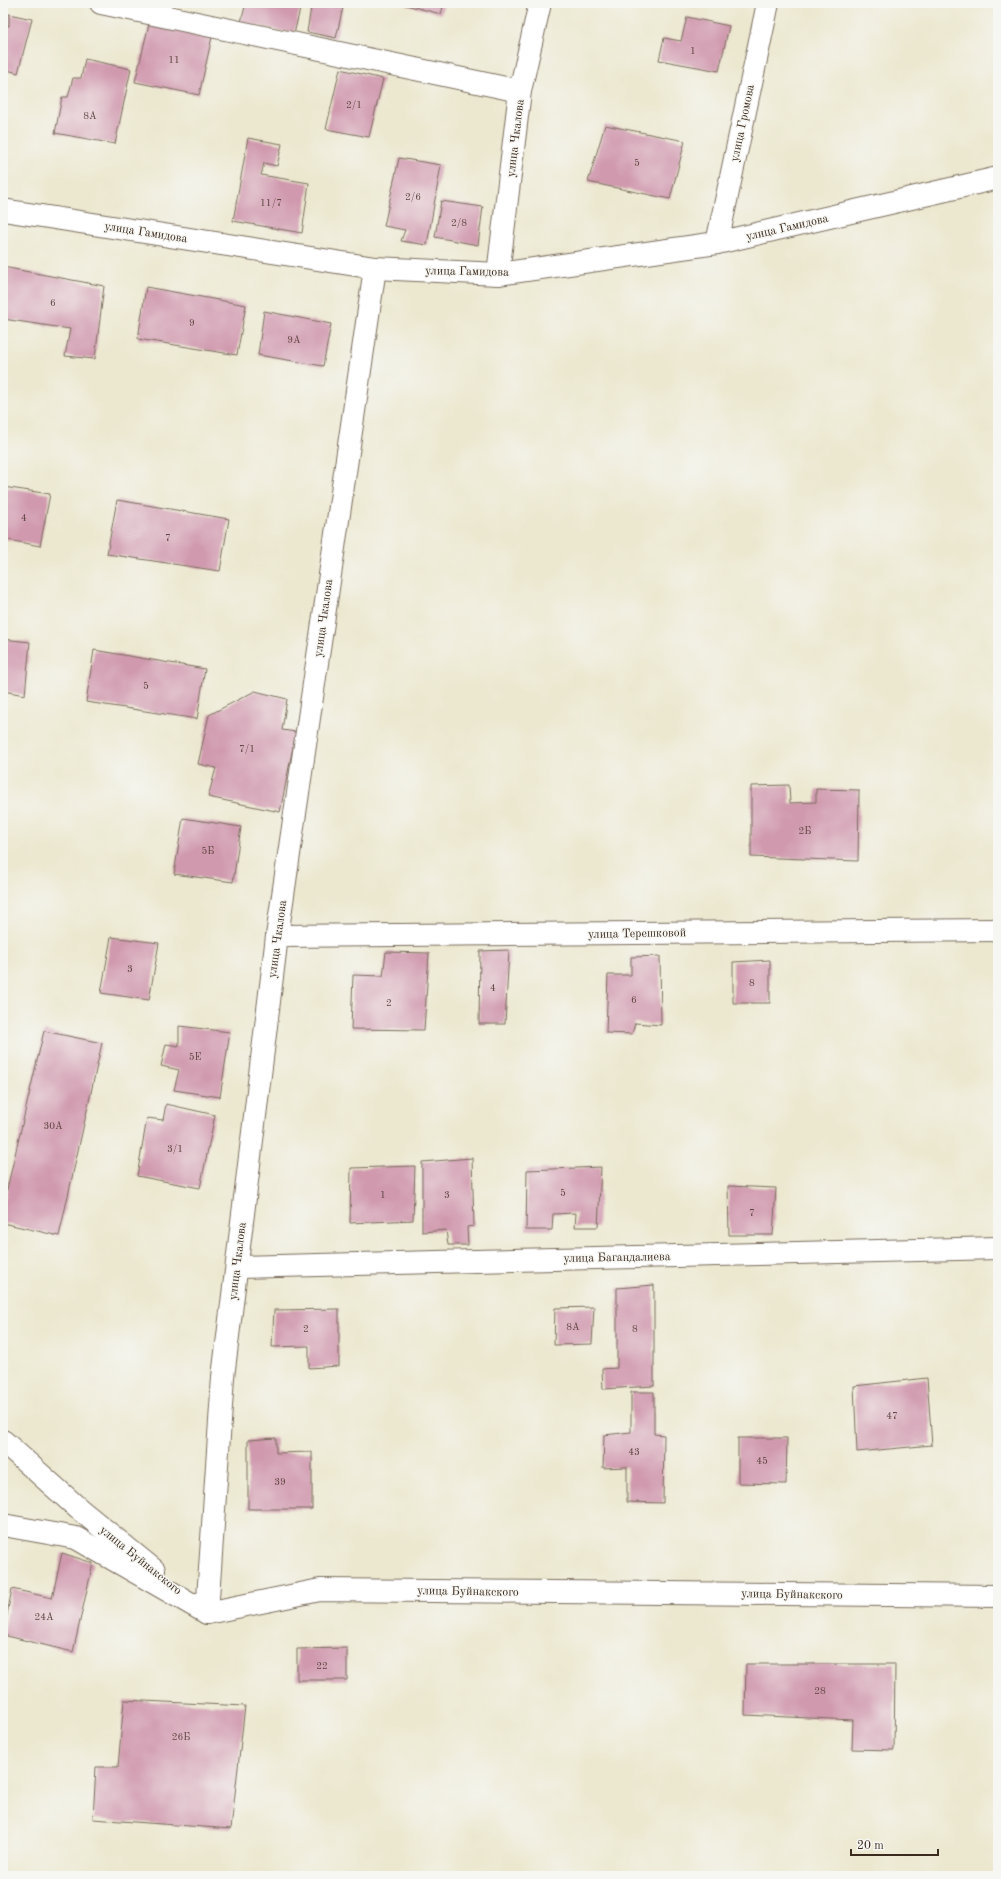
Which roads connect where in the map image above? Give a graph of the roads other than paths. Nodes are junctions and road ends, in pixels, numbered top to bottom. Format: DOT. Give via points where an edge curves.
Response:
graph roads {
  1 [pos="101,3"];
  2 [pos="540,3"];
  3 [pos="768,3"];
  4 [pos="520,91"];
  5 [pos="998,178"];
  6 [pos="3,210"];
  7 [pos="717,243"];
  8 [pos="375,268"];
  9 [pos="498,274"];
  10 [pos="998,930"];
  11 [pos="277,936"];
  12 [pos="998,1248"];
  13 [pos="237,1267"];
  14 [pos="3,1441"];
  15 [pos="3,1525"];
  16 [pos="998,1596"];
  17 [pos="207,1613"];
  1 -- 4 [label="street"];
  2 -- 4 [label="street, улица Чкалова"];
  3 -- 7 [label="street, улица Громова"];
  4 -- 9 [label="street, улица Чкалова"];
  5 -- 7 [label="street, улица Гамидова"];
  6 -- 8 [label="street, улица Гамидова"];
  7 -- 9 [label="street, улица Гамидова"];
  8 -- 9 [label="street, улица Гамидова"];
  8 -- 11 [label="street, улица Чкалова"];
  10 -- 11 [label="street, улица Терешковой"];
  11 -- 13 [label="street, улица Чкалова"];
  12 -- 13 [label="street, улица Багандалиева"];
  13 -- 17 [label="street, улица Чкалова" via="223,1377"];
  14 -- 17 [label="street, улица Буйнакского" via="79,1509"];
  15 -- 17 [label="street" via="76,1538"];
  16 -- 17 [label="street, улица Буйнакского" via="320,1590"];
}
